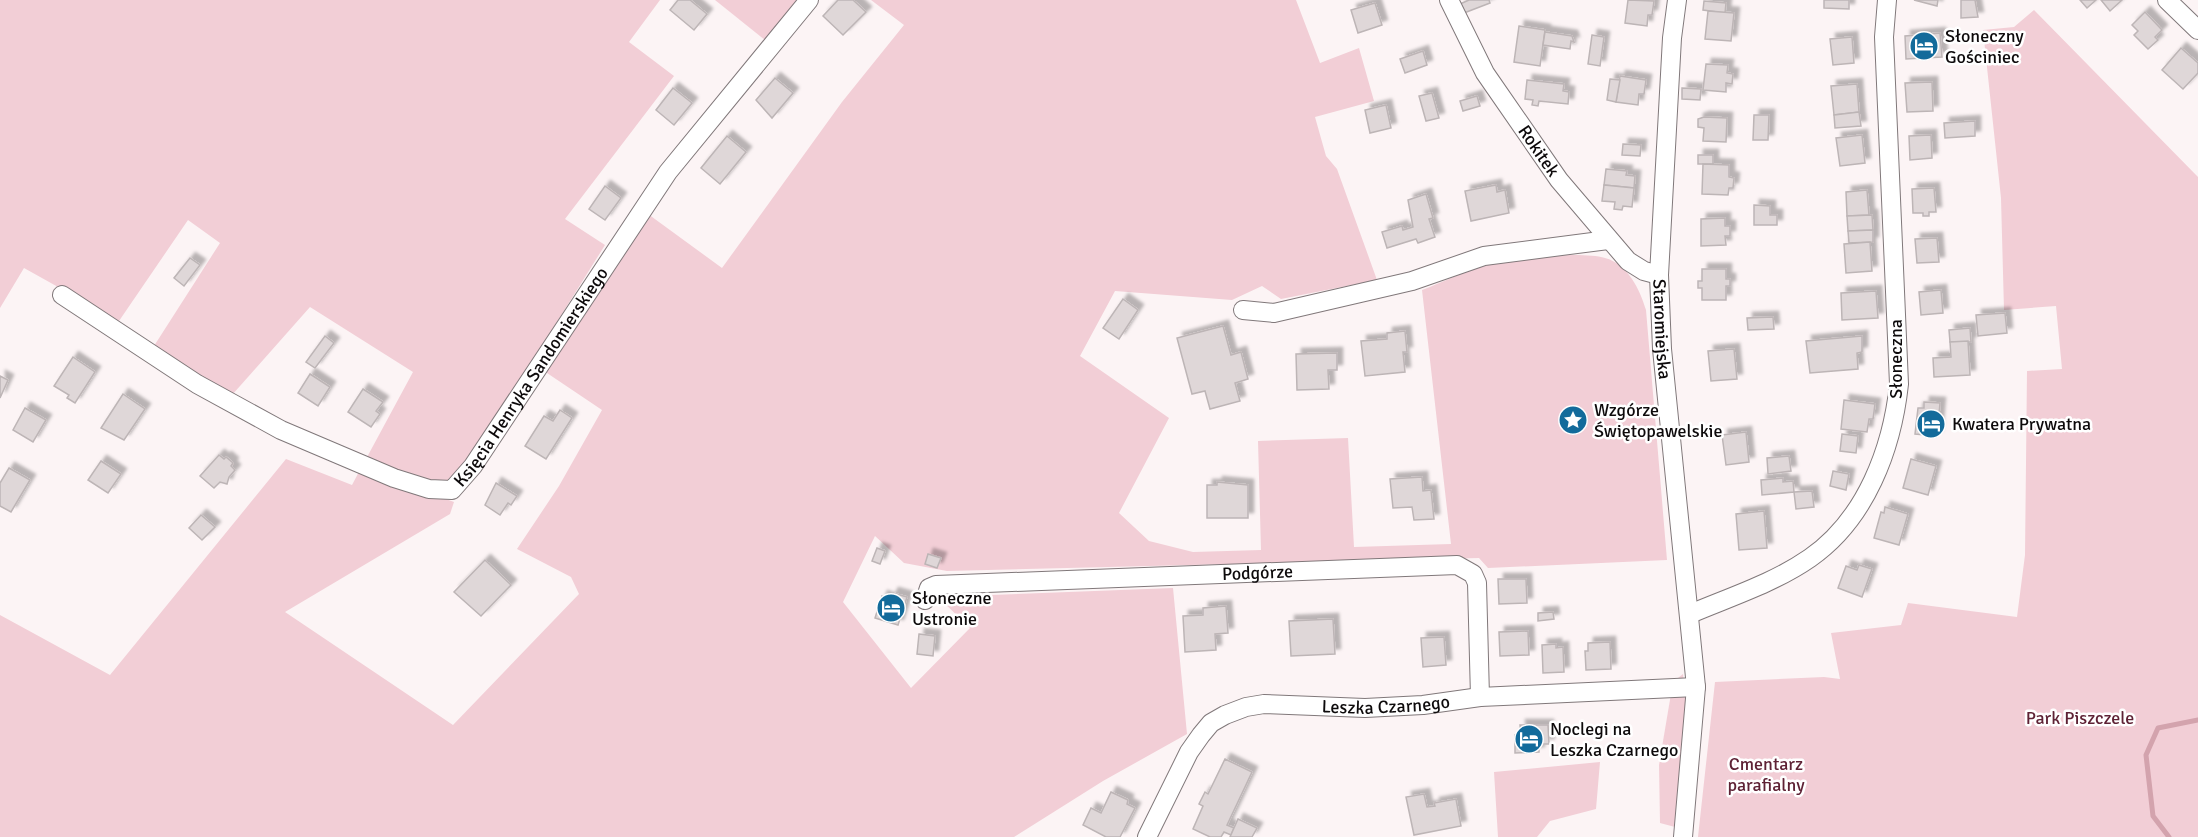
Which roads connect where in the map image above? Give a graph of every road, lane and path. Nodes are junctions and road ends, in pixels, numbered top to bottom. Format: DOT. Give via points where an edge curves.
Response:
graph roads {
  1 [pos="808,0"];
  2 [pos="1449,0"];
  3 [pos="1677,0"];
  4 [pos="1887,0"];
  5 [pos="2167,0"];
  6 [pos="2198,30"];
  7 [pos="1608,240"];
  8 [pos="1659,275"];
  9 [pos="62,295"];
  10 [pos="1243,310"];
  11 [pos="925,600"];
  12 [pos="1690,614"];
  13 [pos="1696,687"];
  14 [pos="1480,697"];
  15 [pos="1147,837"];
  16 [pos="1683,837"];
  1 -- 9 [label="street, Księcia Henryka Sandomierskiego" via="668,172 473,466 452,490 429,489 394,478 281,430 197,384"];
  2 -- 7 [label="street, Rokitek" via="1485,73 1559,180"];
  3 -- 8 [label="street, Staromiejska"];
  4 -- 12 [label="street, Słoneczna" via="1884,38 1899,384 1895,417 1883,456 1855,512 1811,557"];
  5 -- 6 [label="street"];
  7 -- 8 [label="street, Rokitek" via="1628,261"];
  7 -- 10 [label="street" via="1484,256 1412,281 1274,313"];
  8 -- 12 [label="street, Staromiejska" via="1662,349"];
  11 -- 14 [label="street, Podgórze" via="929,588 936,585 1458,566 1473,574 1477,583"];
  12 -- 13 [label="street, Staromiejska"];
  13 -- 14 [label="street, Leszka Czarnego"];
  13 -- 16 [label="street, Staromiejska"];
  14 -- 15 [label="street, Leszka Czarnego" via="1365,708 1264,704 1225,715 1211,723 1189,752"];
}
